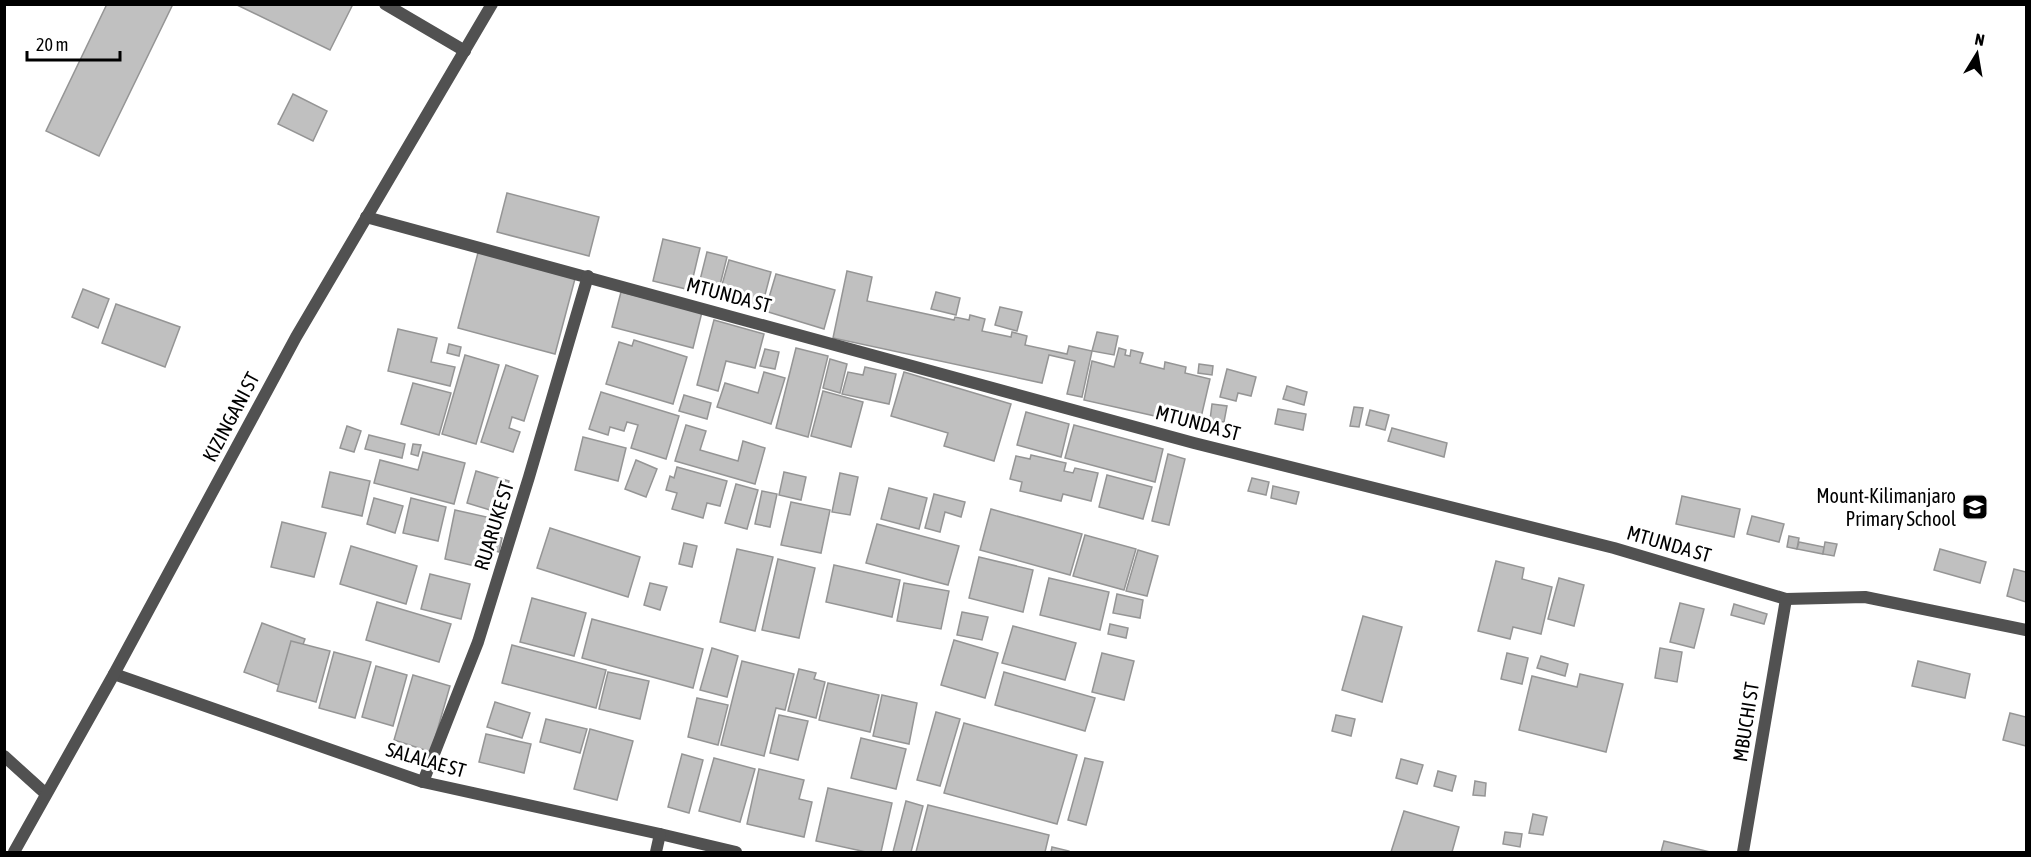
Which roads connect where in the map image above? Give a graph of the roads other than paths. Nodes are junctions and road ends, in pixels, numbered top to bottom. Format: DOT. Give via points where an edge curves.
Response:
graph roads {
  1 [pos="385,4"];
  2 [pos="492,4"];
  3 [pos="465,51"];
  4 [pos="366,217"];
  5 [pos="588,276"];
  6 [pos="1786,598"];
  7 [pos="2026,630"];
  8 [pos="114,675"];
  9 [pos="4,756"];
  10 [pos="423,782"];
  11 [pos="46,794"];
  12 [pos="660,834"];
  13 [pos="14,852"];
  14 [pos="656,852"];
  15 [pos="736,852"];
  16 [pos="1743,852"];
  1 -- 3 [label="street"];
  2 -- 3 [label="street, KIZINGANI ST"];
  3 -- 4 [label="street, KIZINGANI ST"];
  4 -- 5 [label="street, MTUNDA ST"];
  4 -- 8 [label="street, KIZINGANI ST" via="296,337"];
  5 -- 6 [label="street, MTUNDA ST" via="1194,443 1614,548"];
  5 -- 10 [label="street, RUARUKE ST" via="478,642"];
  6 -- 7 [label="street, MTUNDA ST" via="1865,597"];
  6 -- 16 [label="street, MBUCHI ST"];
  8 -- 10 [label="street, SALALAE ST"];
  8 -- 11 [label="street, KIZINGANI ST"];
  9 -- 11 [label="street"];
  10 -- 12 [label="street, SALALAE ST"];
  11 -- 13 [label="street, KIZINGANI ST"];
  12 -- 14 [label="street"];
  12 -- 15 [label="street, SALALAE ST"];
}
